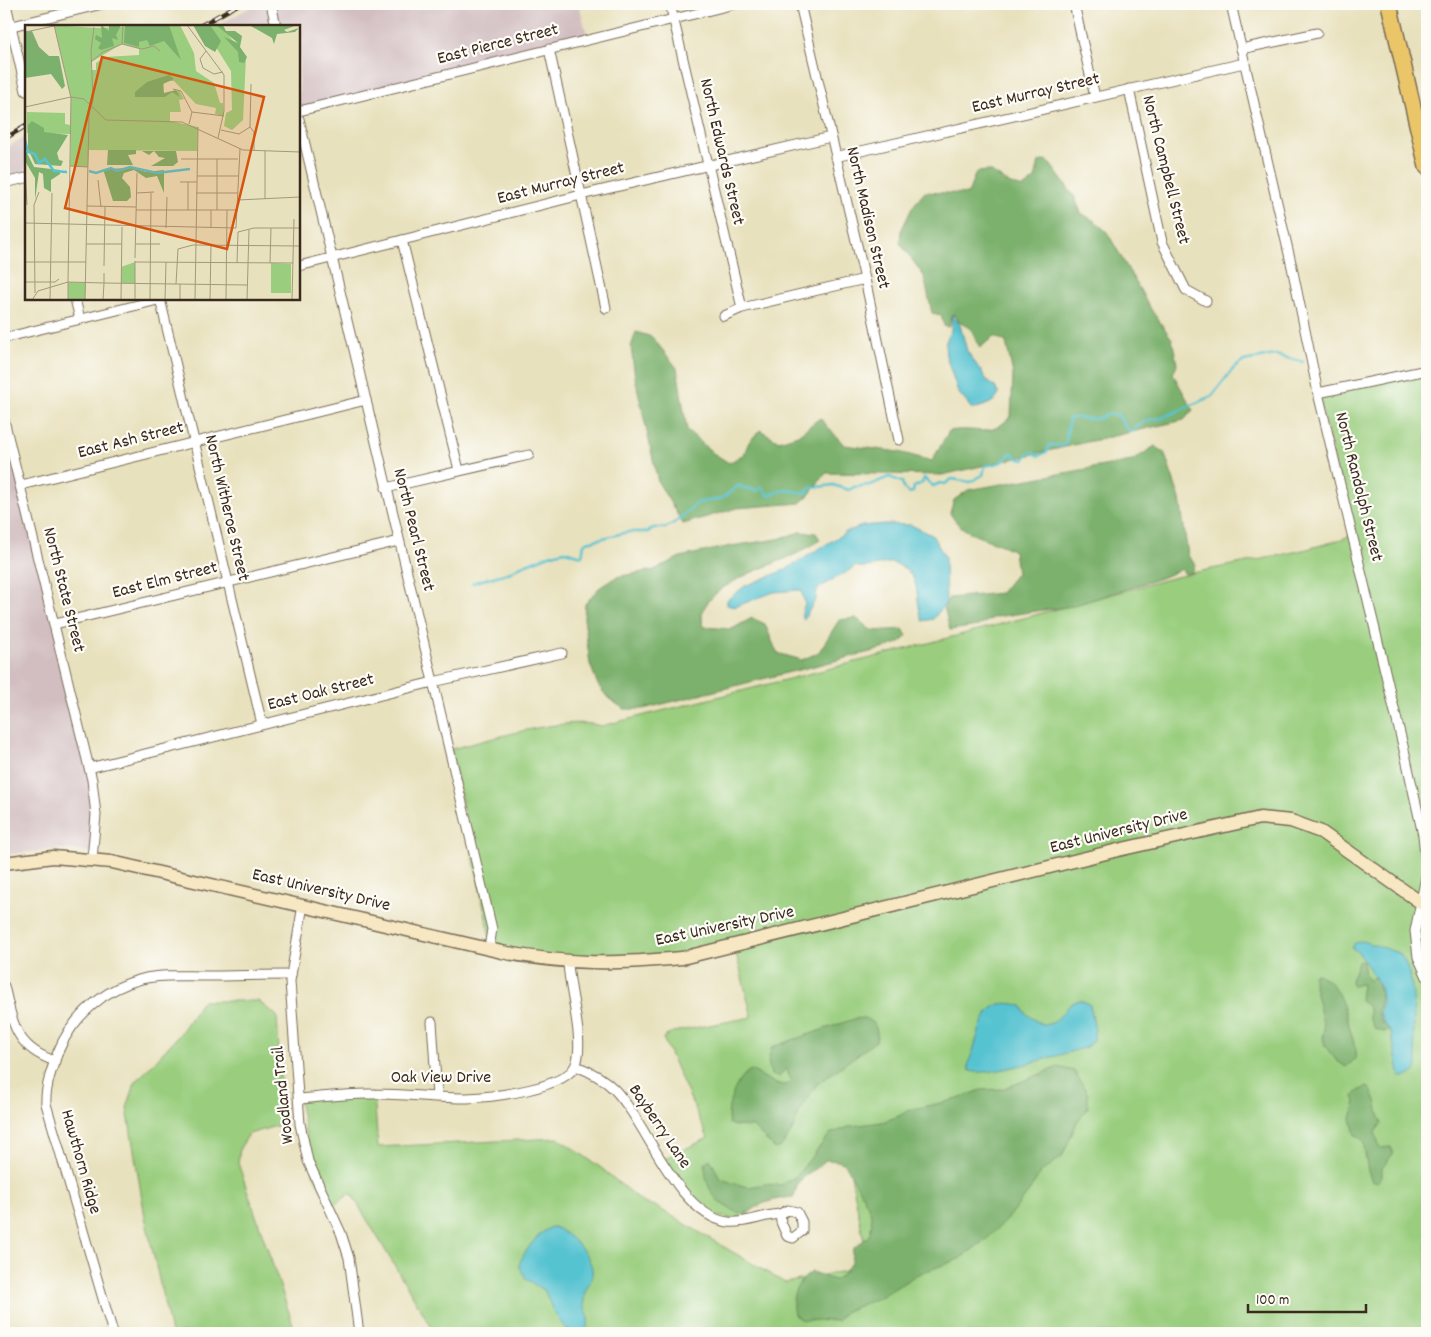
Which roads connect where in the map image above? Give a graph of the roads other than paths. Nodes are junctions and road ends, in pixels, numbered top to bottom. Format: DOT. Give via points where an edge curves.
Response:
graph roads {
  1 [pos="6,4"];
  2 [pos="102,4"];
  3 [pos="271,4"];
  4 [pos="670,4"];
  5 [pos="735,4"];
  6 [pos="800,4"];
  7 [pos="1074,4"];
  8 [pos="1231,4"];
  9 [pos="1389,4"];
  10 [pos="673,19"];
  11 [pos="276,25"];
  12 [pos="7,27"];
  13 [pos="1317,34"];
  14 [pos="549,49"];
  15 [pos="1241,49"];
  16 [pos="1244,63"];
  17 [pos="25,88"];
  18 [pos="1128,89"];
  19 [pos="1095,97"];
  20 [pos="300,111"];
  21 [pos="300,123"];
  22 [pos="831,137"];
  23 [pos="835,156"];
  24 [pos="708,166"];
  25 [pos="1427,167"];
  26 [pos="25,178"];
  27 [pos="4,183"];
  28 [pos="581,195"];
  29 [pos="402,240"];
  30 [pos="331,258"];
  31 [pos="300,266"];
  32 [pos="865,279"];
  33 [pos="75,300"];
  34 [pos="157,300"];
  35 [pos="161,300"];
  36 [pos="1206,302"];
  37 [pos="606,308"];
  38 [pos="742,308"];
  39 [pos="724,316"];
  40 [pos="80,319"];
  41 [pos="4,338"];
  42 [pos="1427,370"];
  43 [pos="1318,393"];
  44 [pos="366,400"];
  45 [pos="4,424"];
  46 [pos="899,440"];
  47 [pos="194,443"];
  48 [pos="529,455"];
  49 [pos="459,470"];
  50 [pos="21,485"];
  51 [pos="386,488"];
  52 [pos="399,541"];
  53 [pos="227,583"];
  54 [pos="55,624"];
  55 [pos="562,653"];
  56 [pos="433,682"];
  57 [pos="262,724"];
  58 [pos="89,768"];
  59 [pos="92,859"];
  60 [pos="4,863"];
  61 [pos="303,905"];
  62 [pos="1424,905"];
  63 [pos="489,948"];
  64 [pos="568,962"];
  65 [pos="291,975"];
  66 [pos="1427,977"];
  67 [pos="4,986"];
  68 [pos="432,1022"];
  69 [pos="55,1061"];
  70 [pos="576,1066"];
  71 [pos="437,1096"];
  72 [pos="299,1099"];
  73 [pos="780,1214"];
  74 [pos="113,1333"];
  75 [pos="359,1333"];
  1 -- 12 [label="street"];
  2 -- 12 [label="street"];
  3 -- 11 [label="street"];
  4 -- 10 [label="street, North Edwards Street"];
  5 -- 10 [label="street, East Pierce Street"];
  6 -- 22 [label="street, North Madison Street"];
  7 -- 19 [label="street"];
  8 -- 15 [label="street, North Randolph Street"];
  9 -- 25 [label="highway"];
  10 -- 14 [label="street, East Pierce Street"];
  10 -- 24 [label="street, North Edwards Street"];
  12 -- 17 [label="street"];
  13 -- 15 [label="street"];
  14 -- 20 [label="street, East Pierce Street"];
  14 -- 28 [label="street"];
  15 -- 16 [label="street, North Randolph Street"];
  16 -- 18 [label="street, East Murray Street"];
  16 -- 43 [label="street, North Randolph Street" via="1294,274"];
  18 -- 19 [label="street, East Murray Street"];
  18 -- 36 [label="street, North Campbell Street" via="1162,242 1186,290"];
  19 -- 23 [label="street, East Murray Street"];
  21 -- 30 [label="street, North Pearl Street"];
  22 -- 23 [label="street, North Madison Street"];
  22 -- 24 [label="street, East Murray Street"];
  23 -- 32 [label="street, North Madison Street"];
  24 -- 28 [label="street, East Murray Street"];
  24 -- 38 [label="street, North Edwards Street"];
  26 -- 27 [label="street"];
  28 -- 29 [label="street, East Murray Street"];
  28 -- 37 [label="street"];
  29 -- 30 [label="street, East Murray Street"];
  29 -- 49 [label="street"];
  30 -- 31 [label="street, East Murray Street"];
  30 -- 44 [label="street, North Pearl Street"];
  32 -- 38 [label="street"];
  32 -- 46 [label="street, North Madison Street"];
  33 -- 40 [label="street"];
  34 -- 40 [label="street"];
  35 -- 47 [label="street, North Witheroe Street"];
  38 -- 39 [label="street"];
  40 -- 41 [label="street"];
  42 -- 43 [label="street"];
  43 -- 62 [label="street, North Randolph Street" via="1423,835 1427,872"];
  44 -- 47 [label="street, East Ash Street"];
  44 -- 51 [label="street, North Pearl Street"];
  45 -- 50 [label="street, North State Street"];
  47 -- 50 [label="street, East Ash Street"];
  47 -- 53 [label="street, North Witheroe Street"];
  48 -- 49 [label="street"];
  49 -- 51 [label="street"];
  50 -- 54 [label="street, North State Street"];
  51 -- 52 [label="street, North Pearl Street"];
  52 -- 53 [label="street, East Elm Street"];
  52 -- 56 [label="street, North Pearl Street"];
  53 -- 54 [label="street, East Elm Street"];
  53 -- 57 [label="street, North Witheroe Street"];
  54 -- 58 [label="street, North State Street"];
  55 -- 56 [label="street, East Oak Street"];
  56 -- 57 [label="street, East Oak Street"];
  56 -- 63 [label="street, North Pearl Street" via="492,928"];
  57 -- 58 [label="street, East Oak Street"];
  58 -- 59 [label="street, North State Street" via="96,815"];
  59 -- 60 [label="main road, East University Drive" via="53,857"];
  59 -- 61 [label="main road, East University Drive"];
  61 -- 63 [label="main road, East University Drive"];
  61 -- 65 [label="street, Woodland Trail"];
  62 -- 64 [label="main road, East University Drive" via="1316,829 1290,821 1260,818 682,958 619,964"];
  62 -- 66 [label="street, North Randolph Street" via="1415,932"];
  63 -- 64 [label="main road, East University Drive"];
  64 -- 70 [label="street" via="580,1051"];
  65 -- 69 [label="street, Hawthorn Ridge" via="163,976 133,982 105,996 81,1015 62,1041"];
  65 -- 72 [label="street, Woodland Trail"];
  67 -- 69 [label="street" via="15,1028 22,1041 36,1053"];
  68 -- 71 [label="street"];
  69 -- 74 [label="street, Hawthorn Ridge" via="46,1104"];
  70 -- 71 [label="street, Oak View Drive" via="552,1084 480,1096"];
  70 -- 73 [label="street, Bayberry Lane" via="614,1089 683,1192 706,1214 733,1222"];
  71 -- 72 [label="street, Oak View Drive" via="374,1094"];
  72 -- 75 [label="street, Woodland Trail" via="308,1161 341,1232 349,1258"];
}
